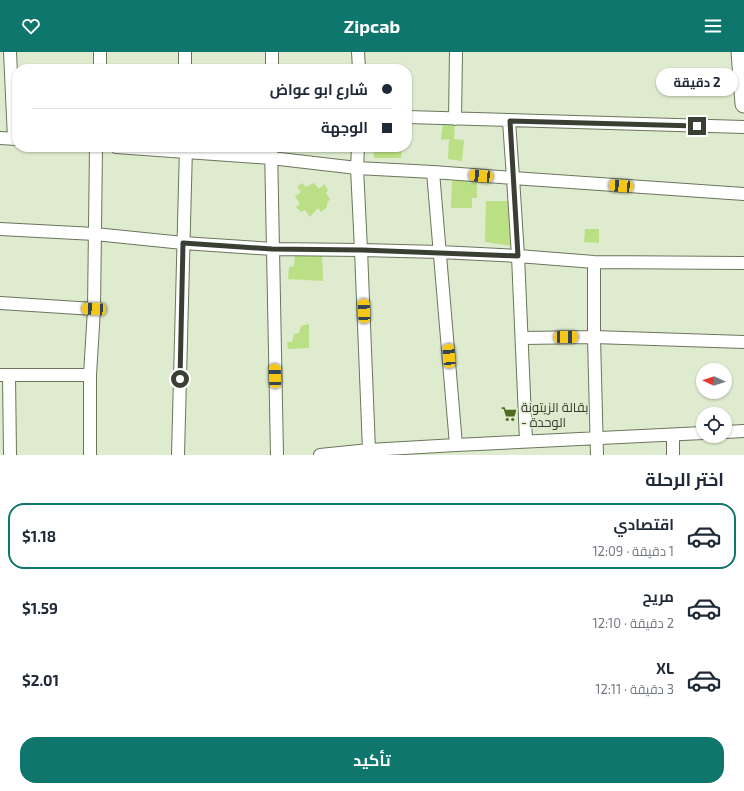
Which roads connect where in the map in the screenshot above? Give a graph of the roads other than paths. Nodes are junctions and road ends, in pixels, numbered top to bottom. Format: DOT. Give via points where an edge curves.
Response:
graph roads {
  1 [pos="10,52"];
  2 [pos="100,52"];
  3 [pos="185,52"];
  4 [pos="272,52"];
  5 [pos="358,52"];
  6 [pos="456,52"];
  7 [pos="740,52"];
  8 [pos="100,64"];
  9 [pos="185,64"];
  10 [pos="272,64"];
  11 [pos="359,64"];
  12 [pos="12,87"];
  13 [pos="744,104"];
  14 [pos="412,117"];
  15 [pos="455,119"];
  16 [pos="510,121"];
  17 [pos="744,127"];
  18 [pos="0,138"];
  19 [pos="12,139"];
  20 [pos="96,152"];
  21 [pos="186,152"];
  22 [pos="250,152"];
  23 [pos="358,152"];
  24 [pos="271,153"];
  25 [pos="357,168"];
  26 [pos="433,172"];
  27 [pos="513,178"];
  28 [pos="744,194"];
  29 [pos="0,229"];
  30 [pos="95,234"];
  31 [pos="183,243"];
  32 [pos="272,249"];
  33 [pos="362,250"];
  34 [pos="440,252"];
  35 [pos="518,256"];
  36 [pos="594,262"];
  37 [pos="744,263"];
  38 [pos="0,303"];
  39 [pos="94,309"];
  40 [pos="594,337"];
  41 [pos="522,338"];
  42 [pos="744,342"];
  43 [pos="4,375"];
  44 [pos="90,375"];
  45 [pos="744,431"];
  46 [pos="732,432"];
  47 [pos="696,433"];
  48 [pos="673,435"];
  49 [pos="596,438"];
  50 [pos="526,441"];
  51 [pos="456,444"];
  52 [pos="369,450"];
  53 [pos="425,451"];
  54 [pos="349,454"];
  55 [pos="10,455"];
  56 [pos="90,455"];
  57 [pos="178,455"];
  58 [pos="277,455"];
  59 [pos="320,455"];
  60 [pos="596,455"];
  61 [pos="673,455"];
  1 -- 12 [label="street"];
  2 -- 8 [label="street"];
  3 -- 9 [label="street"];
  4 -- 10 [label="street"];
  5 -- 11 [label="street"];
  6 -- 15 [label="street"];
  7 -- 13 [label="street"];
  14 -- 15 [label="street"];
  15 -- 16 [label="street"];
  16 -- 17 [label="street"];
  16 -- 27 [label="street"];
  18 -- 19 [label="street"];
  20 -- 30 [label="street"];
  21 -- 31 [label="street"];
  22 -- 24 [label="street"];
  23 -- 25 [label="street"];
  24 -- 25 [label="street"];
  24 -- 32 [label="street"];
  25 -- 26 [label="street"];
  25 -- 33 [label="street"];
  26 -- 27 [label="street"];
  26 -- 34 [label="street"];
  27 -- 28 [label="street"];
  27 -- 35 [label="street"];
  29 -- 30 [label="street"];
  30 -- 31 [label="street"];
  30 -- 39 [label="street"];
  31 -- 32 [label="street"];
  31 -- 57 [label="street"];
  32 -- 33 [label="street"];
  32 -- 58 [label="street"];
  33 -- 34 [label="street"];
  33 -- 52 [label="street"];
  34 -- 35 [label="street"];
  34 -- 51 [label="street"];
  35 -- 36 [label="street"];
  35 -- 41 [label="street"];
  36 -- 37 [label="street"];
  36 -- 40 [label="street"];
  38 -- 39 [label="street"];
  39 -- 44 [label="street"];
  40 -- 41 [label="street"];
  40 -- 42 [label="street"];
  40 -- 49 [label="street"];
  41 -- 50 [label="street"];
  43 -- 44 [label="street"];
  43 -- 55 [label="street"];
  44 -- 56 [label="street"];
  45 -- 46 [label="street"];
  47 -- 48 [label="street"];
  48 -- 49 [label="street"];
  48 -- 61 [label="street"];
  49 -- 50 [label="street"];
  49 -- 60 [label="street"];
  50 -- 51 [label="street"];
  51 -- 53 [label="street"];
  52 -- 53 [label="street"];
  52 -- 54 [label="street"];
  54 -- 59 [label="street"];
}
